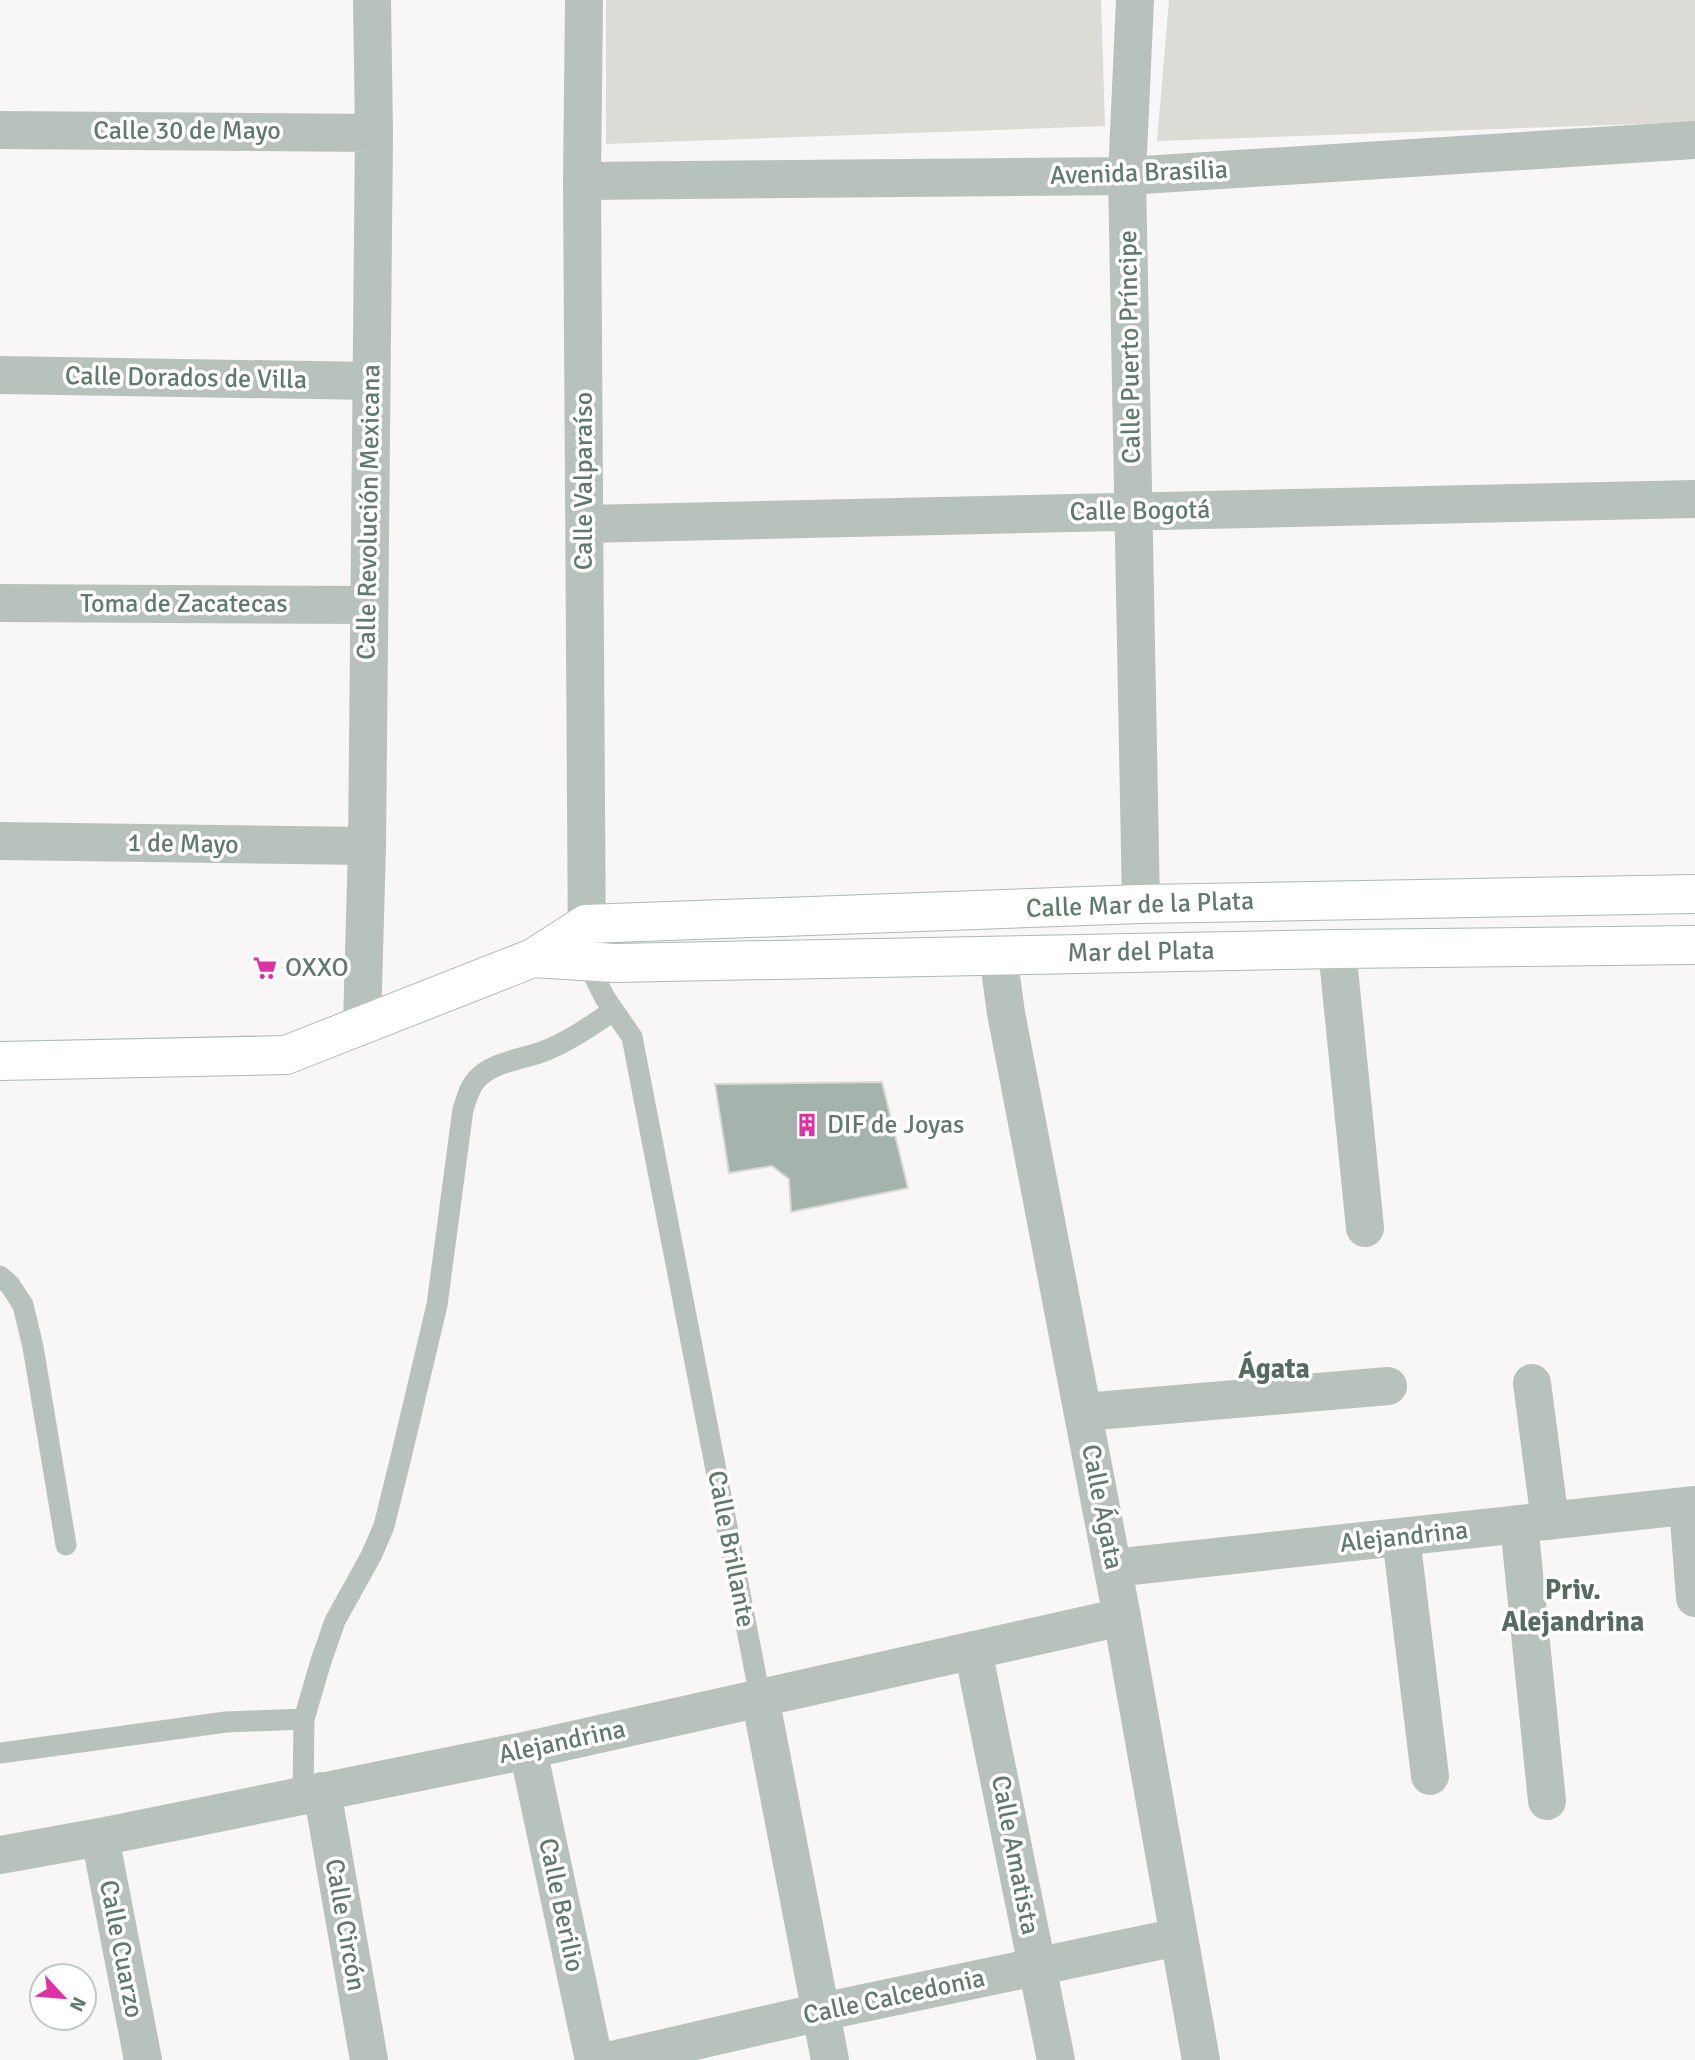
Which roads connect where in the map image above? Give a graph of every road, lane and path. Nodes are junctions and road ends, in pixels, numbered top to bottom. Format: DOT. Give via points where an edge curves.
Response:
graph roads {
  1 [pos="372,0"];
  2 [pos="584,0"];
  3 [pos="1135,0"];
  4 [pos="0,130"];
  5 [pos="374,133"];
  6 [pos="1695,140"];
  7 [pos="1127,176"];
  8 [pos="582,181"];
  9 [pos="0,375"];
  10 [pos="371,382"];
  11 [pos="1695,499"];
  12 [pos="1132,511"];
  13 [pos="585,524"];
  14 [pos="0,603"];
  15 [pos="368,605"];
  16 [pos="0,841"];
  17 [pos="367,846"];
  18 [pos="1695,894"];
  19 [pos="1140,904"];
  20 [pos="586,924"];
  21 [pos="1695,945"];
  22 [pos="1337,949"];
  23 [pos="998,955"];
  24 [pos="533,958"];
  25 [pos="587,962"];
  26 [pos="613,1011"];
  27 [pos="362,1024"];
  28 [pos="0,1061"];
  29 [pos="1365,1228"];
  30 [pos="0,1276"];
  31 [pos="1532,1383"];
  32 [pos="1388,1385"];
  33 [pos="1084,1412"];
  34 [pos="1691,1506"];
  35 [pos="1534,1523"];
  36 [pos="1401,1537"];
  37 [pos="66,1545"];
  38 [pos="1113,1568"];
  39 [pos="1695,1598"];
  40 [pos="1122,1617"];
  41 [pos="973,1650"];
  42 [pos="760,1697"];
  43 [pos="304,1719"];
  44 [pos="527,1750"];
  45 [pos="0,1752"];
  46 [pos="1430,1776"];
  47 [pos="313,1793"];
  48 [pos="1547,1801"];
  49 [pos="100,1837"];
  50 [pos="0,1855"];
  51 [pos="1178,1937"];
  52 [pos="1037,1966"];
  53 [pos="821,2012"];
  54 [pos="143,2060"];
  55 [pos="369,2060"];
  56 [pos="594,2060"];
  57 [pos="612,2060"];
  58 [pos="830,2060"];
  59 [pos="1056,2060"];
  60 [pos="1201,2060"];
  1 -- 5 [label="street, Calle Revolución Mexicana"];
  2 -- 8 [label="street, Calle Valparaíso"];
  3 -- 7 [label="street, Calle Puerto Príncipe"];
  4 -- 5 [label="street, Calle 30 de Mayo"];
  5 -- 10 [label="street, Calle Revolución Mexicana"];
  6 -- 7 [label="street, Avenida Brasilia"];
  7 -- 8 [label="street, Avenida Brasilia"];
  7 -- 12 [label="street, Calle Puerto Príncipe"];
  8 -- 13 [label="street, Calle Valparaíso"];
  9 -- 10 [label="street, Calle Dorados de Villa"];
  10 -- 15 [label="street, Calle Revolución Mexicana"];
  11 -- 12 [label="street, Calle Bogotá"];
  12 -- 13 [label="street, Calle Bogotá"];
  12 -- 19 [label="street, Calle Puerto Príncipe"];
  13 -- 20 [label="street, Calle Valparaíso"];
  14 -- 15 [label="street, Toma de Zacatecas"];
  15 -- 17 [label="street, Calle Revolución Mexicana"];
  16 -- 17 [label="street, 1 de Mayo"];
  17 -- 27 [label="street, Calle Revolución Mexicana"];
  18 -- 19 [label="main road, Calle Mar de la Plata"];
  19 -- 20 [label="main road, Calle Mar de la Plata"];
  20 -- 24 [label="main road"];
  20 -- 25 [label="street, Calle Valparaíso"];
  21 -- 22 [label="main road, Mar del Plata"];
  22 -- 23 [label="main road, Mar del Plata"];
  22 -- 29 [label="street"];
  23 -- 25 [label="main road, Mar del Plata"];
  23 -- 33 [label="street, Calle Ágata"];
  24 -- 25 [label="main road, Mar del Plata"];
  24 -- 27 [label="main road"];
  25 -- 26 [label="lane"];
  26 -- 42 [label="lane, Calle Brillante" via="632,1037"];
  26 -- 43 [label="lane" via="548,1050 492,1068 468,1093 437,1305 384,1526 335,1621"];
  27 -- 28 [label="main road" via="286,1055"];
  30 -- 37 [label="lane" via="23,1305"];
  31 -- 35 [label="street"];
  32 -- 33 [label="street"];
  33 -- 38 [label="street, Calle Ágata"];
  34 -- 35 [label="street, Alejandrina"];
  34 -- 39 [label="street"];
  35 -- 36 [label="street, Alejandrina"];
  35 -- 48 [label="street"];
  36 -- 38 [label="street, Alejandrina"];
  36 -- 46 [label="street"];
  38 -- 40 [label="street, Calle Ágata"];
  40 -- 41 [label="street, Alejandrina"];
  40 -- 51 [label="street, Calle Ágata"];
  41 -- 42 [label="street, Alejandrina"];
  41 -- 52 [label="street, Calle Amatista"];
  42 -- 44 [label="street, Alejandrina"];
  42 -- 53 [label="street, Calle Brillante"];
  43 -- 45 [label="lane" via="226,1722"];
  43 -- 47 [label="lane"];
  44 -- 47 [label="street, Alejandrina"];
  44 -- 56 [label="street, Calle Berilio"];
  47 -- 49 [label="street, Alejandrina"];
  47 -- 55 [label="street, Calle Circón"];
  49 -- 50 [label="street, Alejandrina"];
  49 -- 54 [label="street, Calle Cuarzo"];
  51 -- 52 [label="street, Calle Calcedonia"];
  51 -- 60 [label="street, Calle Ágata"];
  52 -- 53 [label="street, Calle Calcedonia"];
  52 -- 59 [label="street, Calle Amatista"];
  53 -- 57 [label="street, Calle Calcedonia"];
  53 -- 58 [label="street, Calle Brillante"];
}
